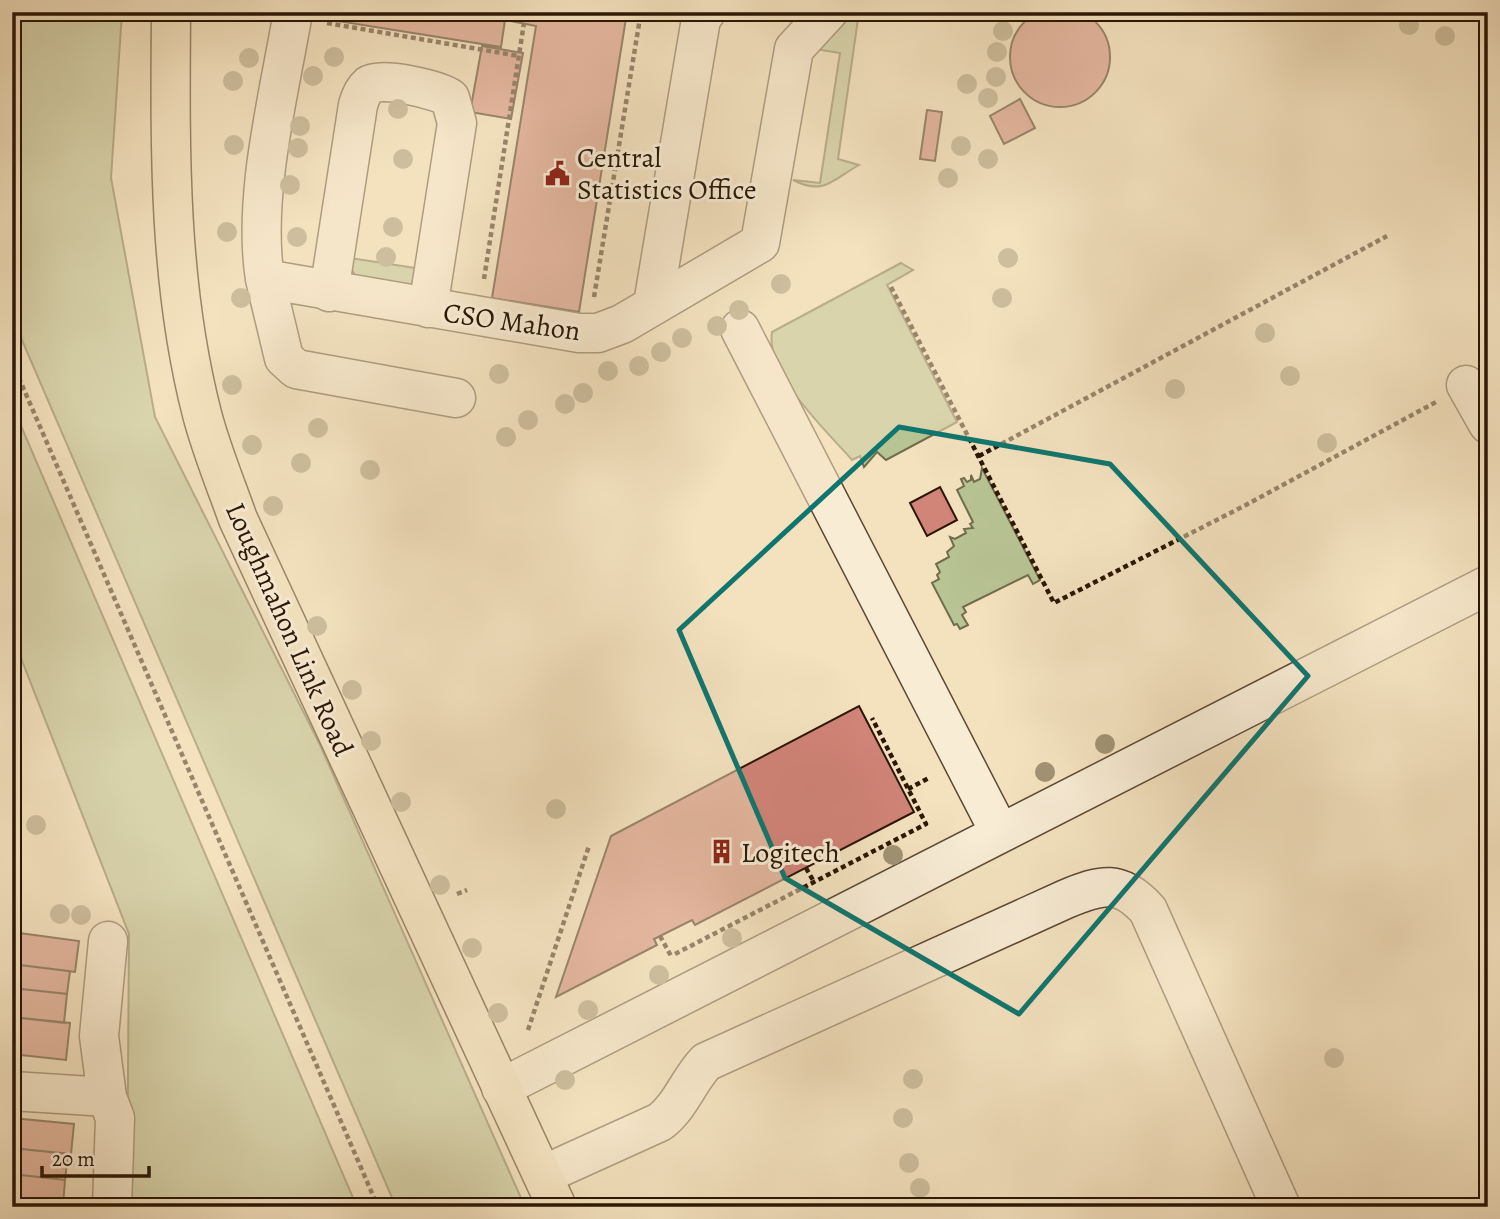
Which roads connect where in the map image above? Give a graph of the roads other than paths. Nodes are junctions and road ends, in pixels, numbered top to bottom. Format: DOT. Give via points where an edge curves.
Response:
graph roads {
  1 [pos="171,12"];
  2 [pos="706,12"];
  3 [pos="303,17"];
  4 [pos="813,17"];
  5 [pos="265,279"];
  6 [pos="329,292"];
  7 [pos="653,304"];
  8 [pos="428,308"];
  9 [pos="740,329"];
  10 [pos="1466,385"];
  11 [pos="456,398"];
  12 [pos="1488,424"];
  13 [pos="1488,585"];
  14 [pos="1000,833"];
  15 [pos="108,941"];
  16 [pos="501,1088"];
  17 [pos="12,1090"];
  18 [pos="107,1097"];
  19 [pos="550,1191"];
  20 [pos="113,1207"];
  21 [pos="1281,1207"];
  1 -- 16 [label="main road, Loughmahon Link Road" via="172,213 182,313 202,415 238,519"];
  2 -- 7 [label="street"];
  3 -- 5 [label="street" via="261,214"];
  4 -- 7 [label="street, CSO Mahon" via="794,49 760,243"];
  5 -- 6 [label="street, CSO Mahon"];
  5 -- 11 [label="street" via="284,358 296,369"];
  6 -- 8 [label="street, CSO Mahon"];
  6 -- 8 [label="street" via="363,92 380,82 440,91 450,98 457,123"];
  7 -- 8 [label="street, CSO Mahon" via="622,324 579,334"];
  9 -- 14 [label="street"];
  10 -- 12 [label="street"];
  13 -- 14 [label="street"];
  14 -- 16 [label="street"];
  15 -- 18 [label="street" via="99,1036"];
  16 -- 19 [label="main road, Loughmahon Link Road"];
  17 -- 18 [label="street"];
  18 -- 20 [label="street" via="115,1118"];
  19 -- 21 [label="street" via="674,1111 706,1062 1066,899 1111,886 1133,894 1148,911"];
}
